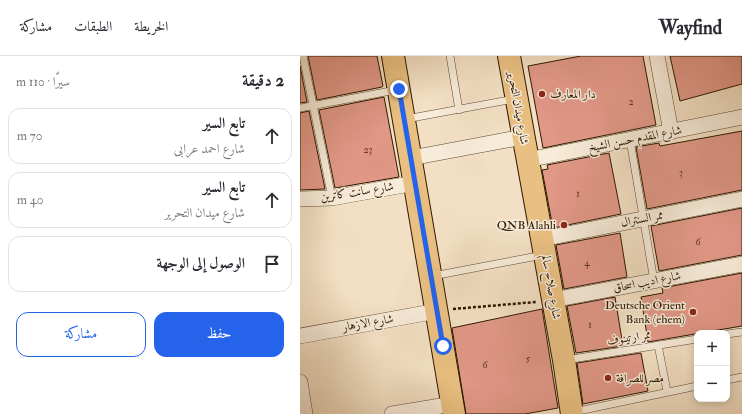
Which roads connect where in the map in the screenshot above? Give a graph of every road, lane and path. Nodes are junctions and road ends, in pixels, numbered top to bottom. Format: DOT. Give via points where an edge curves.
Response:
graph roads {
  1 [pos="303,56"];
  2 [pos="394,56"];
  3 [pos="450,56"];
  4 [pos="509,56"];
  5 [pos="657,56"];
  6 [pos="399,89"];
  7 [pos="517,98"];
  8 [pos="313,106"];
  9 [pos="300,108"];
  10 [pos="459,110"];
  11 [pos="742,117"];
  12 [pos="404,120"];
  13 [pos="671,132"];
  14 [pos="523,137"];
  15 [pos="630,140"];
  16 [pos="410,158"];
  17 [pos="527,160"];
  18 [pos="415,183"];
  19 [pos="332,198"];
  20 [pos="300,199"];
  21 [pos="742,199"];
  22 [pos="643,219"];
  23 [pos="543,247"];
  24 [pos="742,264"];
  25 [pos="431,276"];
  26 [pos="654,281"];
  27 [pos="553,300"];
  28 [pos="437,311"];
  29 [pos="742,332"];
  30 [pos="730,334"];
  31 [pos="300,336"];
  32 [pos="694,339"];
  33 [pos="658,345"];
  34 [pos="564,360"];
  35 [pos="742,377"];
  36 [pos="730,379"];
  37 [pos="300,382"];
  38 [pos="694,386"];
  39 [pos="667,391"];
  40 [pos="454,409"];
  41 [pos="572,413"];
  42 [pos="305,414"];
  43 [pos="392,414"];
  1 -- 8 [label="lane"];
  2 -- 6 [label="main road"];
  3 -- 10 [label="lane"];
  4 -- 7 [label="main road, شارع ميدان التحرير"];
  5 -- 13 [label="street"];
  6 -- 8 [label="lane"];
  6 -- 12 [label="main road"];
  7 -- 10 [label="lane"];
  7 -- 14 [label="main road, شارع ميدان التحرير"];
  8 -- 9 [label="lane"];
  8 -- 19 [label="lane"];
  10 -- 12 [label="lane"];
  11 -- 13 [label="street, شارع المقدم حسن الشيخ"];
  12 -- 16 [label="main road"];
  13 -- 15 [label="street, شارع المقدم حسن الشيخ"];
  14 -- 16 [label="street"];
  14 -- 17 [label="main road, شارع ميدان التحرير"];
  15 -- 17 [label="street, شارع المقدم حسن الشيخ"];
  15 -- 22 [label="lane"];
  16 -- 18 [label="main road"];
  17 -- 23 [label="main road, شارع صلاح سالم"];
  18 -- 19 [label="street, شارع سانت كاترين"];
  18 -- 25 [label="main road"];
  19 -- 20 [label="street, شارع سانت كاترين"];
  21 -- 22 [label="street, ممر السنترال"];
  22 -- 23 [label="street, ممر السنترال"];
  22 -- 26 [label="lane"];
  23 -- 25 [label="lane"];
  23 -- 27 [label="main road, شارع صلاح سالم"];
  24 -- 26 [label="street, شارع اديب اسحاق"];
  25 -- 28 [label="main road"];
  26 -- 27 [label="street, شارع اديب اسحاق"];
  27 -- 28 [label="path"];
  27 -- 34 [label="main road, شارع صلاح سالم"];
  28 -- 31 [label="street, شارع الازهار"];
  28 -- 40 [label="main road"];
  29 -- 30 [label="lane"];
  32 -- 33 [label="lane, ممر ارتينوف"];
  33 -- 34 [label="lane, ممر ارتينوف"];
  33 -- 39 [label="lane"];
  34 -- 41 [label="main road, شارع صلاح سالم"];
  35 -- 36 [label="lane"];
  37 -- 42 [label="street"];
  38 -- 39 [label="lane"];
  39 -- 41 [label="lane"];
  40 -- 43 [label="street"];
}
